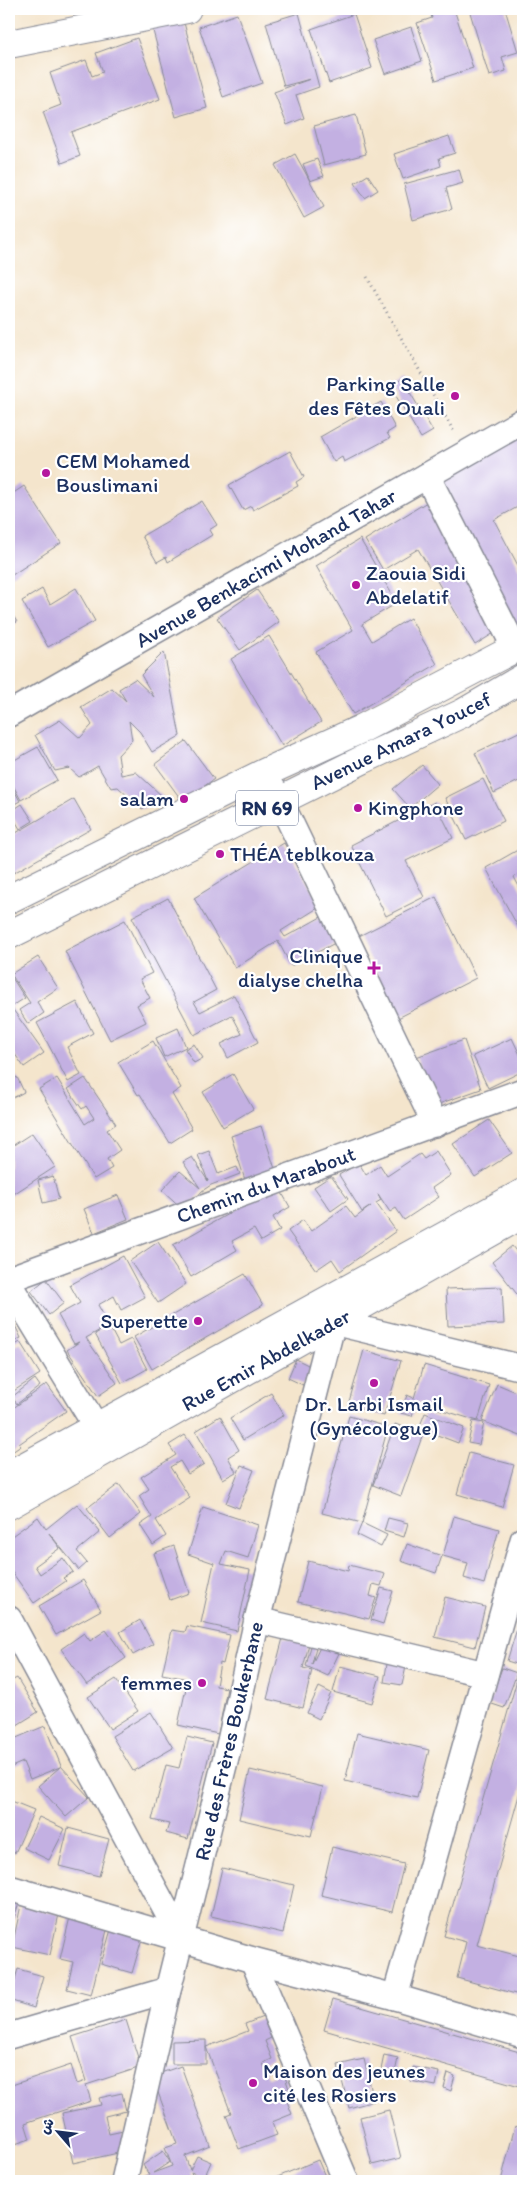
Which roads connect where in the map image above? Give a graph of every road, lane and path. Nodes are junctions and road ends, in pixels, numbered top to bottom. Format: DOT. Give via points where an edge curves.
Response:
graph roads {
  1 [pos="186,9"];
  2 [pos="9,44"];
  3 [pos="367,277"];
  4 [pos="523,420"];
  5 [pos="466,455"];
  6 [pos="427,476"];
  7 [pos="519,646"];
  8 [pos="523,678"];
  9 [pos="9,714"];
  10 [pos="264,773"];
  11 [pos="280,802"];
  12 [pos="9,899"];
  13 [pos="9,935"];
  14 [pos="523,1091"];
  15 [pos="435,1124"];
  16 [pos="523,1192"];
  17 [pos="523,1214"];
  18 [pos="9,1279"];
  19 [pos="9,1284"];
  20 [pos="328,1312"];
  21 [pos="523,1368"];
  22 [pos="97,1428"];
  23 [pos="9,1475"];
  24 [pos="9,1505"];
  25 [pos="523,1540"];
  26 [pos="9,1620"];
  27 [pos="257,1620"];
  28 [pos="485,1674"];
  29 [pos="9,1888"];
  30 [pos="181,1938"];
  31 [pos="253,1960"];
  32 [pos="168,1990"];
  33 [pos="395,1998"];
  34 [pos="523,2035"];
  35 [pos="9,2036"];
  36 [pos="124,2181"];
  37 [pos="346,2181"];
  1 -- 2 [label="street"];
  3 -- 5 [label="path"];
  4 -- 5 [label="street, Avenue Benkacimi Mohand Tahar"];
  5 -- 6 [label="street, Avenue Benkacimi Mohand Tahar"];
  6 -- 7 [label="street"];
  6 -- 9 [label="street, Avenue Benkacimi Mohand Tahar"];
  7 -- 10 [label="street, Avenue Amara Youcef / RN 69" via="362,729"];
  8 -- 11 [label="street, Avenue Amara Youcef / RN 69" via="463,713"];
  10 -- 11 [label="street"];
  10 -- 12 [label="street, Avenue Amara Youcef / RN 69"];
  11 -- 13 [label="street, Avenue Amara Youcef / RN 69"];
  11 -- 15 [label="street"];
  14 -- 15 [label="street, Chemin du Marabout"];
  15 -- 18 [label="street, Chemin du Marabout"];
  16 -- 20 [label="street, Rue Emir Abdelkader"];
  17 -- 20 [label="street, Rue Emir Abdelkader"];
  19 -- 22 [label="street"];
  20 -- 21 [label="street"];
  20 -- 22 [label="street, Rue Emir Abdelkader"];
  20 -- 24 [label="street, Rue Emir Abdelkader"];
  20 -- 27 [label="street, Rue des Frères Boukerbane"];
  22 -- 23 [label="street, Rue Emir Abdelkader"];
  25 -- 28 [label="street"];
  26 -- 30 [label="street"];
  27 -- 28 [label="street"];
  27 -- 30 [label="street, Rue des Frères Boukerbane"];
  28 -- 33 [label="street"];
  29 -- 30 [label="street"];
  30 -- 31 [label="street"];
  30 -- 32 [label="street, Rue des Frères Boukerbane"];
  31 -- 33 [label="street"];
  31 -- 37 [label="street"];
  32 -- 35 [label="street"];
  32 -- 36 [label="street, Rue des Frères Boukerbane"];
  33 -- 34 [label="street"];
}
